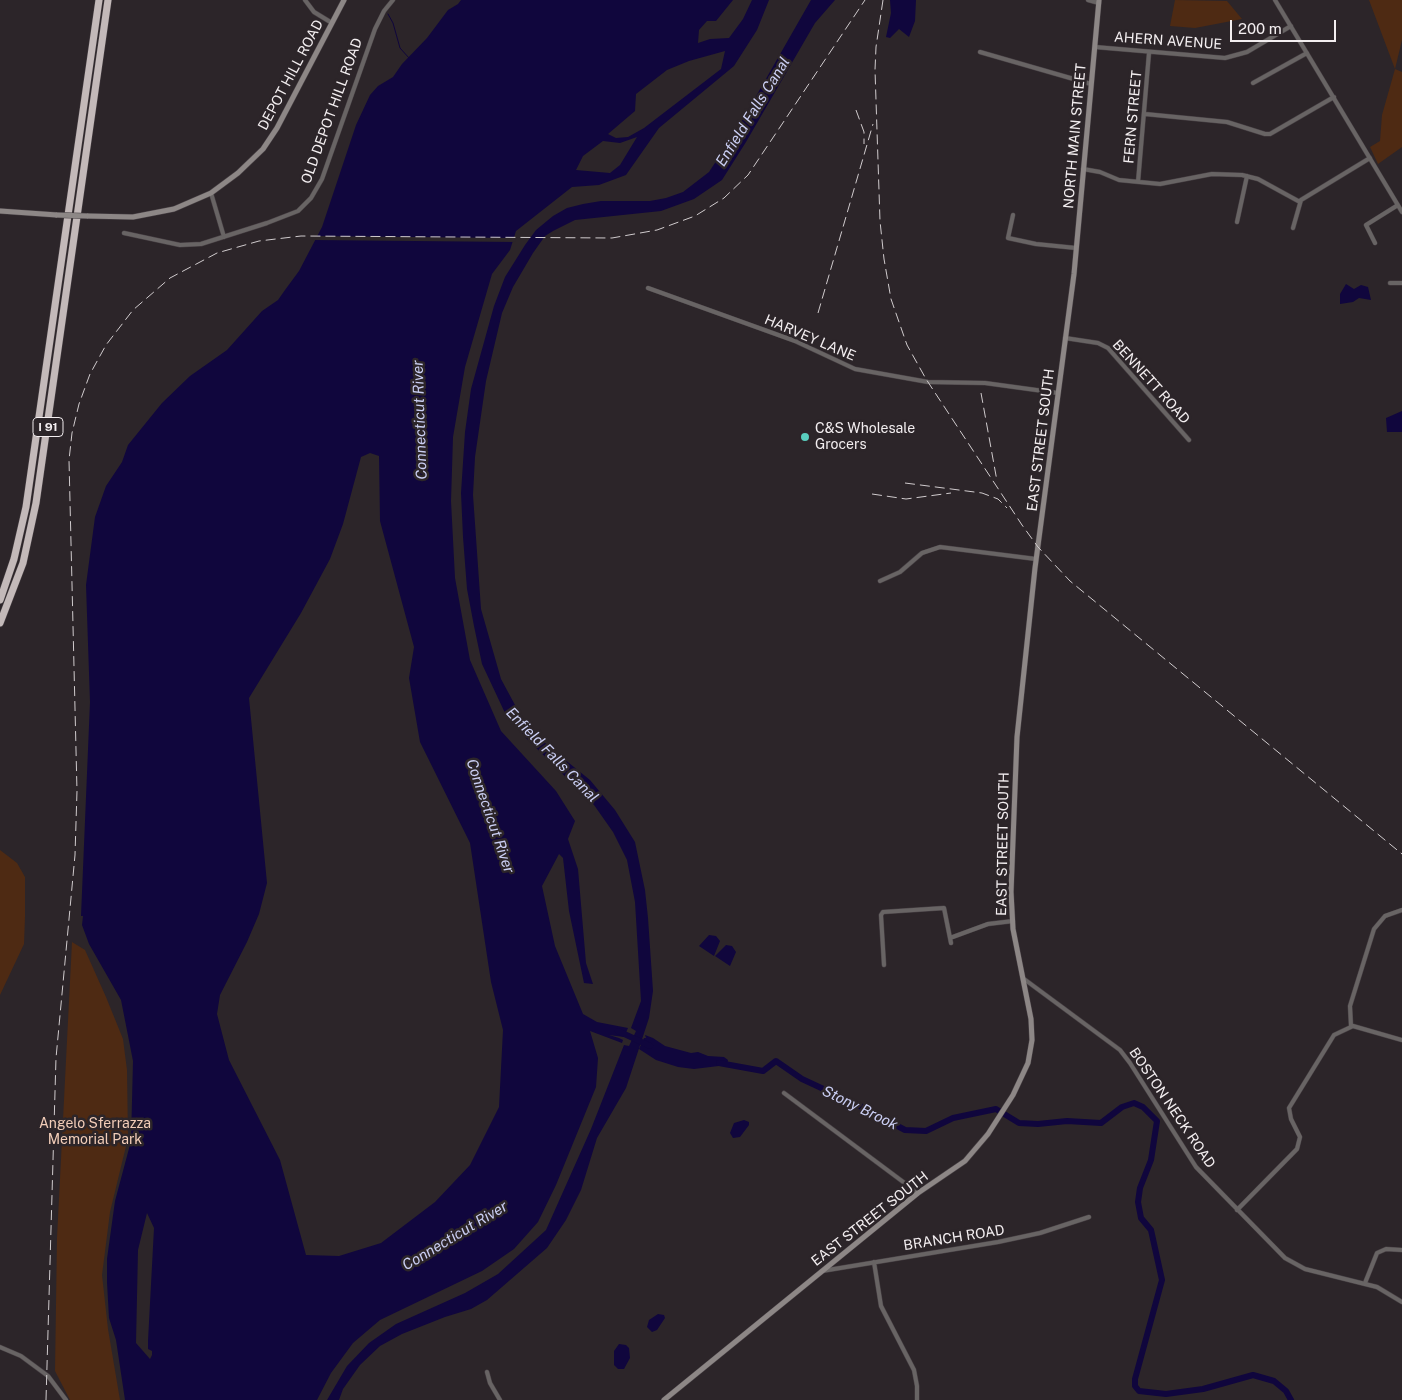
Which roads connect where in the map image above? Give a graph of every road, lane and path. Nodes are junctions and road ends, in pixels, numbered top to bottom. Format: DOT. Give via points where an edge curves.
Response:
graph roads {
  1 [pos="99,0"];
  2 [pos="108,0"];
  3 [pos="305,0"];
  4 [pos="344,0"];
  5 [pos="394,0"];
  6 [pos="1088,0"];
  7 [pos="1275,0"];
  8 [pos="1099,2"];
  9 [pos="332,23"];
  10 [pos="1290,26"];
  11 [pos="1095,47"];
  12 [pos="980,52"];
  13 [pos="1149,53"];
  14 [pos="1307,53"];
  15 [pos="1253,83"];
  16 [pos="1091,84"];
  17 [pos="1334,97"];
  18 [pos="1145,114"];
  19 [pos="1370,158"];
  20 [pos="1084,169"];
  21 [pos="1247,176"];
  22 [pos="1138,182"];
  23 [pos="211,193"];
  24 [pos="1300,202"];
  25 [pos="1398,205"];
  26 [pos="0,211"];
  27 [pos="1402,212"];
  28 [pos="1013,215"];
  29 [pos="1237,222"];
  30 [pos="1293,228"];
  31 [pos="124,234"];
  32 [pos="224,237"];
  33 [pos="1375,243"];
  34 [pos="1076,248"];
  35 [pos="1074,274"];
  36 [pos="1390,283"];
  37 [pos="1402,283"];
  38 [pos="648,288"];
  39 [pos="1065,338"];
  40 [pos="1058,392"];
  41 [pos="1189,440"];
  42 [pos="1036,559"];
  43 [pos="880,580"];
  44 [pos="0,600"];
  45 [pos="0,623"];
  46 [pos="1402,910"];
  47 [pos="1013,921"];
  48 [pos="884,966"];
  49 [pos="1024,979"];
  50 [pos="1351,1026"];
  51 [pos="1402,1040"];
  52 [pos="784,1093"];
  53 [pos="918,1193"];
  54 [pos="1237,1210"];
  55 [pos="1089,1217"];
  56 [pos="1402,1250"];
  57 [pos="874,1262"];
  58 [pos="821,1271"];
  59 [pos="1365,1283"];
  60 [pos="1402,1302"];
  61 [pos="0,1347"];
  62 [pos="487,1372"];
  63 [pos="66,1400"];
  64 [pos="500,1400"];
  65 [pos="664,1400"];
  66 [pos="917,1400"];
  1 -- 44 [label="highway, I 91" via="26,507"];
  2 -- 45 [label="highway, I 91" via="34,516 20,574"];
  3 -- 9 [label="street" via="314,12"];
  4 -- 9 [label="main road, DEPOT HILL ROAD"];
  5 -- 32 [label="street, OLD DEPOT HILL ROAD" via="375,29 334,148 311,198 286,217"];
  6 -- 8 [label="street"];
  7 -- 10 [label="street"];
  8 -- 11 [label="main road, NORTH MAIN STREET"];
  9 -- 23 [label="main road, DEPOT HILL ROAD" via="263,149"];
  10 -- 13 [label="street, AHERN AVENUE" via="1247,52 1233,56 1216,58"];
  10 -- 14 [label="street"];
  11 -- 13 [label="street, AHERN AVENUE"];
  11 -- 16 [label="main road, NORTH MAIN STREET"];
  12 -- 16 [label="street"];
  13 -- 18 [label="street, FERN STREET"];
  14 -- 15 [label="street"];
  14 -- 17 [label="street"];
  16 -- 20 [label="main road, NORTH MAIN STREET"];
  17 -- 18 [label="street" via="1270,134 1227,122"];
  17 -- 19 [label="street"];
  18 -- 22 [label="street, FERN STREET"];
  19 -- 24 [label="street"];
  19 -- 25 [label="street"];
  20 -- 22 [label="street" via="1119,180"];
  20 -- 34 [label="main road, NORTH MAIN STREET"];
  21 -- 22 [label="street" via="1214,173 1168,184"];
  21 -- 24 [label="street"];
  21 -- 29 [label="street"];
  23 -- 26 [label="main road, DEPOT HILL ROAD, bridge" via="174,208 126,217"];
  23 -- 32 [label="street"];
  24 -- 30 [label="street"];
  25 -- 27 [label="street"];
  25 -- 33 [label="street" via="1366,225"];
  28 -- 34 [label="street" via="1008,238"];
  31 -- 32 [label="street, OLD DEPOT HILL ROAD" via="180,245 201,244"];
  34 -- 35 [label="main road, NORTH MAIN STREET"];
  35 -- 39 [label="main road, EAST STREET SOUTH"];
  36 -- 37 [label="street"];
  38 -- 40 [label="street, HARVEY LANE" via="795,341 852,369 931,383 989,383"];
  39 -- 40 [label="main road, EAST STREET SOUTH"];
  39 -- 41 [label="street, BENNETT ROAD" via="1098,343 1108,348"];
  40 -- 42 [label="main road, EAST STREET SOUTH"];
  42 -- 43 [label="street" via="940,547 919,554 900,572"];
  42 -- 47 [label="main road, EAST STREET SOUTH" via="1017,737"];
  46 -- 50 [label="street" via="1385,916 1374,929 1350,1006"];
  47 -- 48 [label="street" via="988,924 950,941 946,910 943,908 883,912"];
  47 -- 49 [label="main road, EAST STREET SOUTH"];
  49 -- 53 [label="main road, EAST STREET SOUTH" via="1032,1040 1028,1063 1017,1090 965,1162"];
  49 -- 54 [label="street, BOSTON NECK ROAD" via="1120,1050 1190,1161"];
  50 -- 51 [label="street"];
  50 -- 54 [label="street" via="1330,1040 1292,1102 1289,1114 1300,1136 1297,1149"];
  52 -- 53 [label="street"];
  53 -- 58 [label="main road, EAST STREET SOUTH"];
  54 -- 59 [label="street, BOSTON NECK ROAD" via="1292,1263 1329,1276"];
  55 -- 57 [label="street, BRANCH ROAD" via="998,1242"];
  56 -- 59 [label="street" via="1386,1249 1376,1253"];
  57 -- 58 [label="street, BRANCH ROAD"];
  57 -- 66 [label="street" via="881,1306 914,1370"];
  58 -- 65 [label="main road, EAST STREET SOUTH"];
  59 -- 60 [label="street, BOSTON NECK ROAD"];
  61 -- 63 [label="street" via="21,1356 43,1372"];
  62 -- 64 [label="street"];
}
